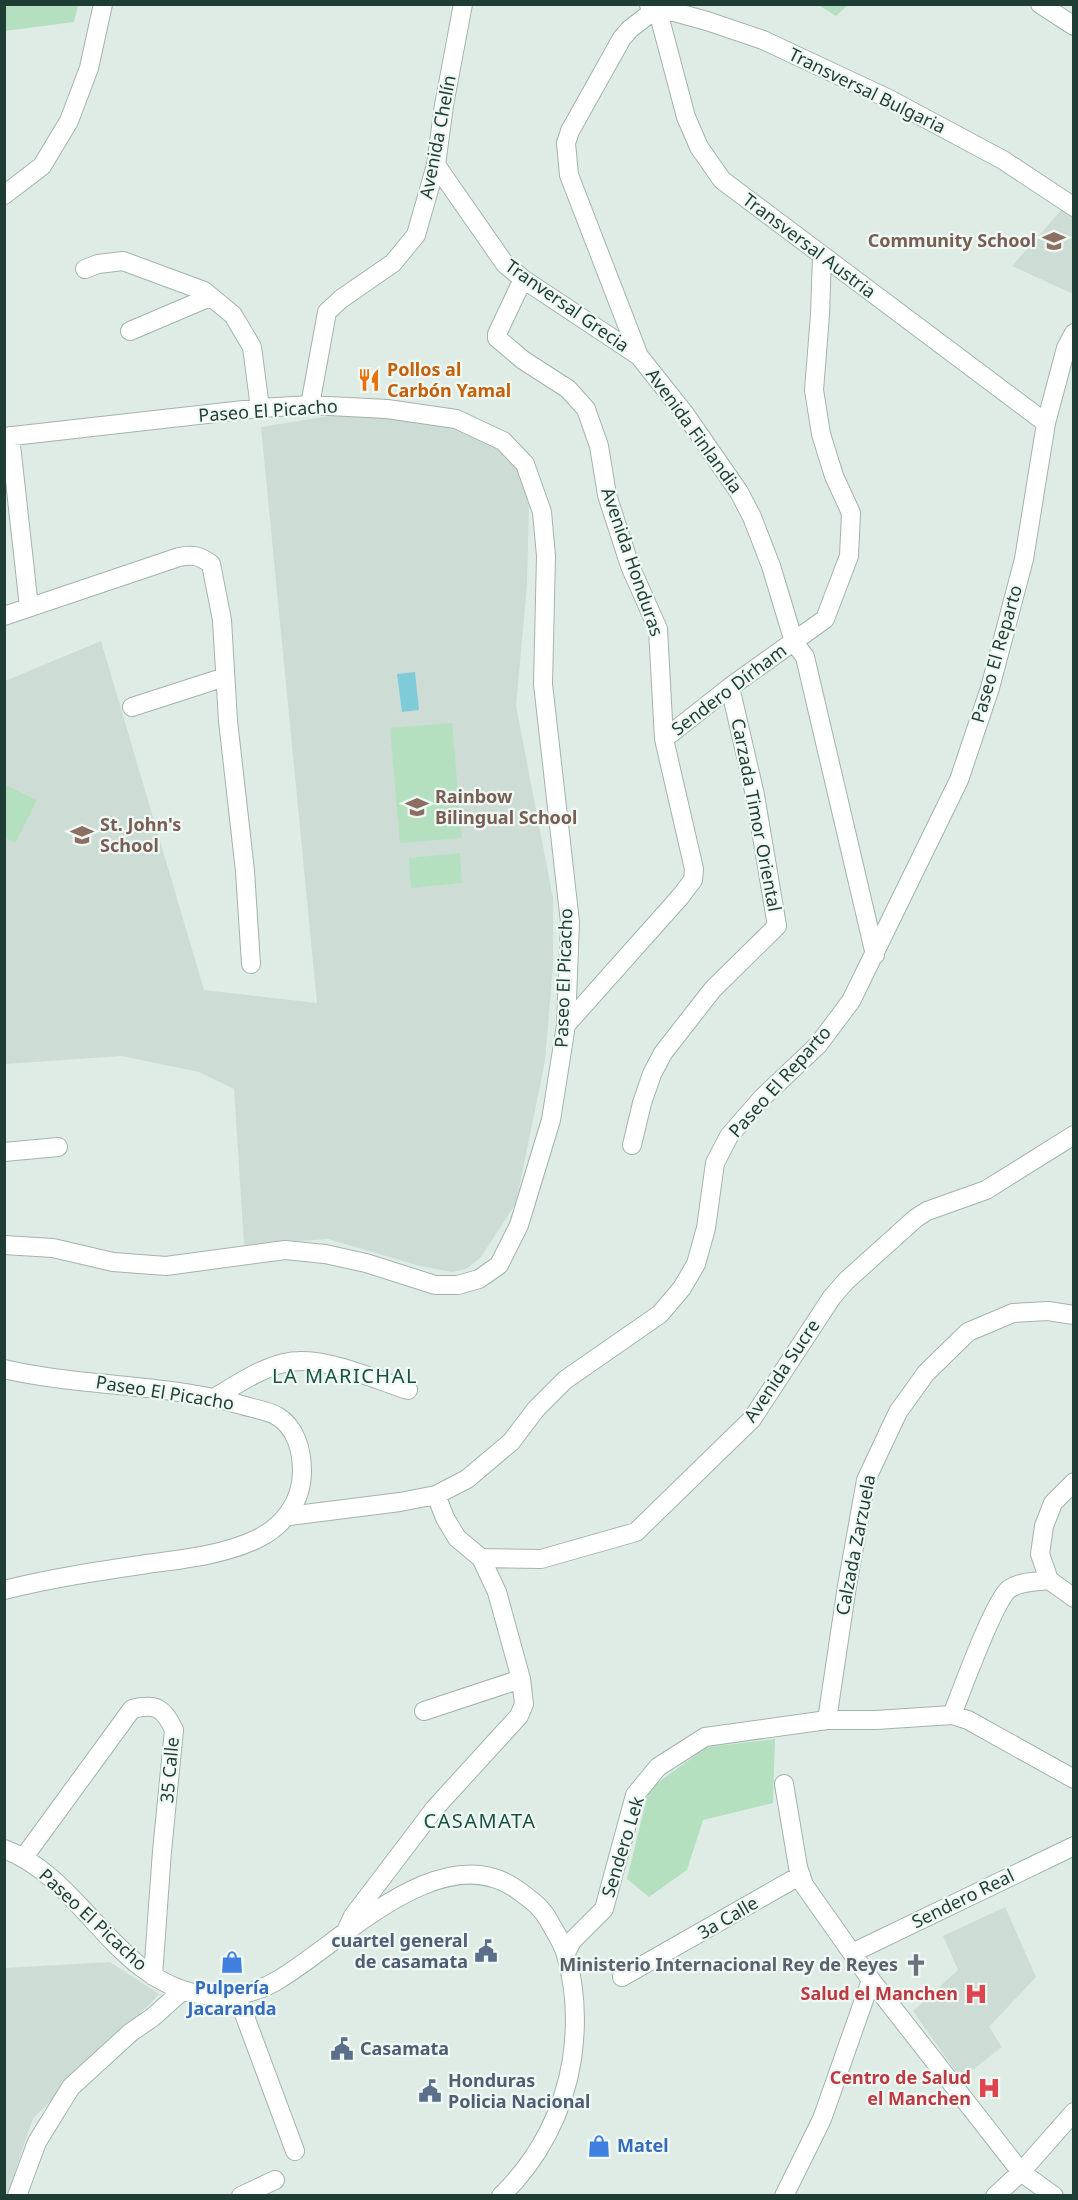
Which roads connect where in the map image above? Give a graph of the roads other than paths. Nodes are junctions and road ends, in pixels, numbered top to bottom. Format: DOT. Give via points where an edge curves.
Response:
graph roads {
  1 [pos="103,4"];
  2 [pos="463,4"];
  3 [pos="1040,4"];
  4 [pos="653,6"];
  5 [pos="1074,26"];
  6 [pos="436,165"];
  7 [pos="4,195"];
  8 [pos="1074,207"];
  9 [pos="822,256"];
  10 [pos="85,269"];
  11 [pos="523,279"];
  12 [pos="210,297"];
  13 [pos="130,331"];
  14 [pos="1074,333"];
  15 [pos="639,356"];
  16 [pos="310,405"];
  17 [pos="260,408"];
  18 [pos="1046,423"];
  19 [pos="7,436"];
  20 [pos="29,607"];
  21 [pos="4,615"];
  22 [pos="794,642"];
  23 [pos="225,677"];
  24 [pos="730,687"];
  25 [pos="132,707"];
  26 [pos="664,739"];
  27 [pos="875,955"];
  28 [pos="250,964"];
  29 [pos="566,1025"];
  30 [pos="1074,1135"];
  31 [pos="632,1145"];
  32 [pos="58,1147"];
  33 [pos="4,1152"];
  34 [pos="4,1245"];
  35 [pos="1074,1315"];
  36 [pos="8,1372"];
  37 [pos="408,1390"];
  38 [pos="214,1398"];
  39 [pos="1074,1482"];
  40 [pos="436,1495"];
  41 [pos="288,1516"];
  42 [pos="481,1558"];
  43 [pos="1049,1580"];
  44 [pos="4,1590"];
  45 [pos="1074,1598"];
  46 [pos="521,1679"];
  47 [pos="424,1712"];
  48 [pos="952,1715"];
  49 [pos="827,1720"];
  50 [pos="1074,1779"];
  51 [pos="784,1784"];
  52 [pos="1074,1846"];
  53 [pos="4,1849"];
  54 [pos="24,1857"];
  55 [pos="801,1875"];
  56 [pos="346,1930"];
  57 [pos="566,1953"];
  58 [pos="852,1953"];
  59 [pos="153,1976"];
  60 [pos="622,1977"];
  61 [pos="871,1980"];
  62 [pos="182,1991"];
  63 [pos="237,1995"];
  64 [pos="1074,2112"];
  65 [pos="295,2151"];
  66 [pos="1021,2172"];
  67 [pos="275,2180"];
  68 [pos="17,2196"];
  69 [pos="241,2196"];
  70 [pos="501,2196"];
  71 [pos="784,2196"];
  72 [pos="995,2196"];
  73 [pos="1054,2196"];
  1 -- 7 [label="street" via="89,68 69,121 42,166"];
  2 -- 6 [label="street, Avenida Chelín"];
  3 -- 5 [label="street"];
  4 -- 8 [label="street, Transversal Bulgaria" via="763,40 878,94 1003,159"];
  4 -- 9 [label="street, Transversal Austria" via="686,117 699,147 722,180"];
  4 -- 15 [label="street, Avenida Finlandia" via="622,38 566,143 569,175"];
  6 -- 11 [label="street, Tranversal Grecia" via="499,257"];
  6 -- 16 [label="street, Avenida Chelín" via="414,238 393,263 327,312"];
  9 -- 18 [label="street, Transversal Austria"];
  9 -- 22 [label="street, Sendero Dírham" via="814,390 821,434 851,513 851,532 849,556 825,619"];
  10 -- 12 [label="street" via="123,261 204,291"];
  11 -- 15 [label="street, Tranversal Grecia"];
  11 -- 26 [label="street, Avenida Honduras" via="497,338 567,389 586,409 630,566 658,629"];
  12 -- 13 [label="street"];
  12 -- 17 [label="street" via="233,315 252,346"];
  14 -- 18 [label="street, Paseo El Reparto" via="1066,348"];
  15 -- 22 [label="street, Avenida Finlandia" via="740,492 771,566"];
  16 -- 17 [label="street, Paseo El Picacho"];
  16 -- 29 [label="street, Paseo El Picacho" via="387,409 456,419 503,441 525,465 542,512 546,556 543,684 570,922"];
  17 -- 19 [label="street, Paseo El Picacho"];
  18 -- 27 [label="street, Paseo El Reparto" via="1024,559 990,688 959,780"];
  19 -- 20 [label="street"];
  20 -- 21 [label="street"];
  20 -- 23 [label="street" via="179,557 200,556 211,564 222,620"];
  22 -- 24 [label="street, Sendero Dírham"];
  22 -- 27 [label="street, Avenida Finlandia" via="805,657"];
  23 -- 25 [label="street"];
  23 -- 28 [label="street" via="245,871"];
  24 -- 26 [label="street, Sendero Dírham"];
  24 -- 31 [label="street, Carzada Timor Oriental" via="755,795 777,926 713,989 663,1053 642,1103"];
  26 -- 29 [label="street, Avenida Honduras" via="694,869 693,880"];
  27 -- 40 [label="street, Paseo El Reparto" via="851,1001 818,1045 729,1136 715,1163 706,1228 696,1264 682,1288 660,1314 565,1380 511,1442 467,1479"];
  29 -- 34 [label="street, Paseo El Picacho" via="551,1120 519,1226 499,1265 479,1279 458,1285 435,1285 366,1263 285,1250 166,1266 113,1262 53,1248"];
  30 -- 42 [label="street, Avenida Sucre" via="986,1190 927,1211 908,1224 832,1297 752,1419 636,1532 541,1558"];
  32 -- 33 [label="street"];
  35 -- 49 [label="street, Calzada Zarzuela" via="1048,1311 1013,1313 968,1332 926,1373 898,1412 866,1480"];
  36 -- 38 [label="street, Paseo El Picacho"];
  37 -- 38 [label="street" via="310,1361 285,1363 258,1373"];
  38 -- 41 [label="street, Paseo El Picacho" via="276,1415 296,1438 301,1450 302,1482"];
  39 -- 43 [label="street" via="1053,1503 1044,1526 1040,1554"];
  40 -- 41 [label="street, Paseo El Reparto"];
  40 -- 42 [label="street" via="457,1538"];
  41 -- 44 [label="street" via="258,1539 199,1556 50,1578"];
  42 -- 46 [label="street" via="497,1592"];
  43 -- 45 [label="street"];
  43 -- 48 [label="street" via="1023,1582 1008,1590 993,1615"];
  46 -- 47 [label="street"];
  46 -- 56 [label="street" via="524,1704 519,1716 435,1808"];
  48 -- 49 [label="street, Sendero Lek"];
  48 -- 50 [label="street" via="968,1720"];
  49 -- 57 [label="street, Sendero Lek" via="705,1737 658,1767 635,1796 604,1909 572,1941"];
  51 -- 55 [label="street"];
  52 -- 58 [label="street, Sendero Real"];
  53 -- 54 [label="street, Paseo El Picacho"];
  54 -- 59 [label="street, Paseo El Picacho" via="53,1879 110,1939"];
  54 -- 59 [label="street, 35 Calle" via="132,1709 145,1706 168,1716 174,1730"];
  55 -- 58 [label="street"];
  55 -- 60 [label="street, 3a Calle"];
  56 -- 57 [label="street, Paseo El Picacho" via="422,1884 467,1873 506,1881 543,1910"];
  56 -- 63 [label="street, Paseo El Picacho" via="278,1980"];
  57 -- 70 [label="street, Paseo El Picacho" via="575,2006 570,2074 539,2151"];
  58 -- 61 [label="street"];
  59 -- 62 [label="street, Paseo El Picacho"];
  61 -- 66 [label="street"];
  61 -- 71 [label="street" via="822,2119"];
  62 -- 63 [label="street, Paseo El Picacho" via="207,1996"];
  62 -- 68 [label="street" via="71,2086 37,2142"];
  63 -- 65 [label="street"];
  64 -- 66 [label="street"];
  66 -- 72 [label="street"];
  66 -- 73 [label="street"];
  67 -- 69 [label="street"];
}
